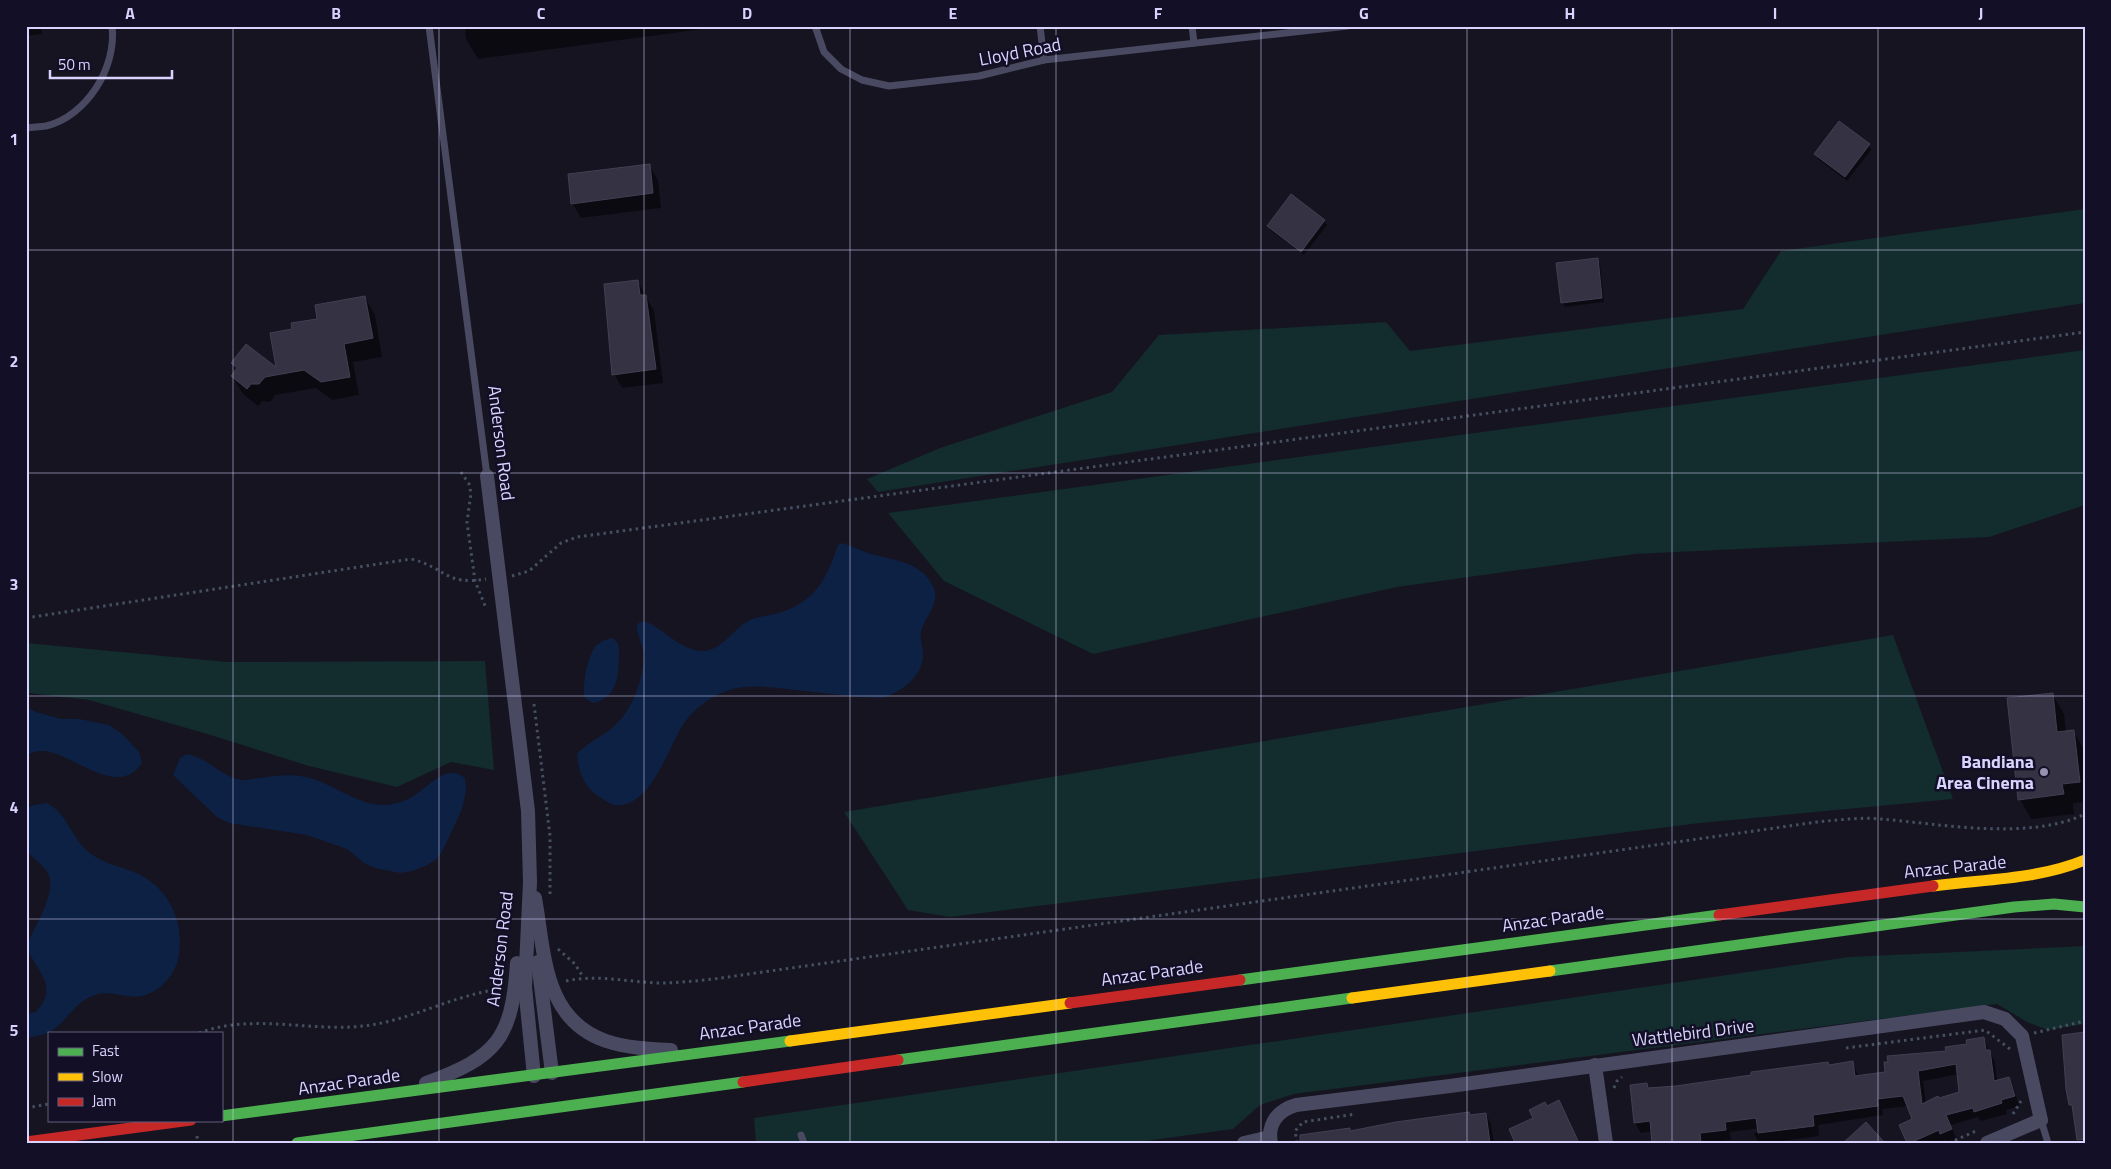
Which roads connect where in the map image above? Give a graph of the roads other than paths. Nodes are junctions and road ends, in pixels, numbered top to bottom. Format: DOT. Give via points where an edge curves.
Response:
graph roads {
  1 [pos="112,26"];
  2 [pos="429,26"];
  3 [pos="815,26"];
  4 [pos="1040,26"];
  5 [pos="1192,26"];
  6 [pos="1348,26"];
  7 [pos="1194,44"];
  8 [pos="1044,60"];
  9 [pos="26,128"];
  10 [pos="487,476"];
  11 [pos="2085,860"];
  12 [pos="529,866"];
  13 [pos="530,882"];
  14 [pos="2085,906"];
  15 [pos="694,1052"];
  16 [pos="1595,1065"];
  17 [pos="552,1078"];
  18 [pos="536,1080"];
  19 [pos="399,1093"];
  20 [pos="222,1116"];
  21 [pos="2041,1120"];
  22 [pos="176,1122"];
  23 [pos="801,1135"];
  24 [pos="1271,1140"];
  25 [pos="26,1142"];
  26 [pos="298,1143"];
  27 [pos="804,1143"];
  28 [pos="1244,1143"];
  29 [pos="1606,1143"];
  30 [pos="1987,1143"];
  31 [pos="2048,1143"];
  1 -- 9 [label="lane" via="111,58 101,82 70,114 47,126"];
  2 -- 10 [label="lane, Anderson Road"];
  3 -- 8 [label="lane, Lloyd Road" via="824,52 842,69 862,80 888,86 979,76"];
  4 -- 8 [label="lane"];
  5 -- 7 [label="lane"];
  6 -- 7 [label="lane, Lloyd Road"];
  7 -- 8 [label="lane, Lloyd Road"];
  10 -- 12 [label="street, Anderson Road" via="525,784"];
  11 -- 15 [label="main road, Anzac Parade" via="2028,877 1933,886"];
  12 -- 13 [label="street, Anderson Road"];
  12 -- 15 [label="street, Anderson Road" via="551,984 556,999 571,1019 596,1037 620,1045"];
  12 -- 19 [label="street, Anderson Road" via="513,1008 500,1038 486,1054 461,1070"];
  13 -- 17 [label="street, Anderson Road"];
  13 -- 18 [label="street, Anderson Road" via="525,987"];
  14 -- 26 [label="main road" via="2014,907 801,1075 547,1102"];
  15 -- 17 [label="main road, Anzac Parade"];
  16 -- 21 [label="street, Wattlebird Drive" via="1984,1012 2005,1019 2022,1036"];
  16 -- 24 [label="street, Wattlebird Drive" via="1296,1105 1278,1115 1271,1128"];
  16 -- 29 [label="street"];
  17 -- 18 [label="main road, Anzac Parade"];
  18 -- 19 [label="main road, Anzac Parade"];
  19 -- 20 [label="main road, Anzac Parade"];
  21 -- 30 [label="street"];
  21 -- 31 [label="lane"];
  22 -- 25 [label="main road"];
  23 -- 27 [label="lane"];
  24 -- 28 [label="street, Wattlebird Drive"];
}
